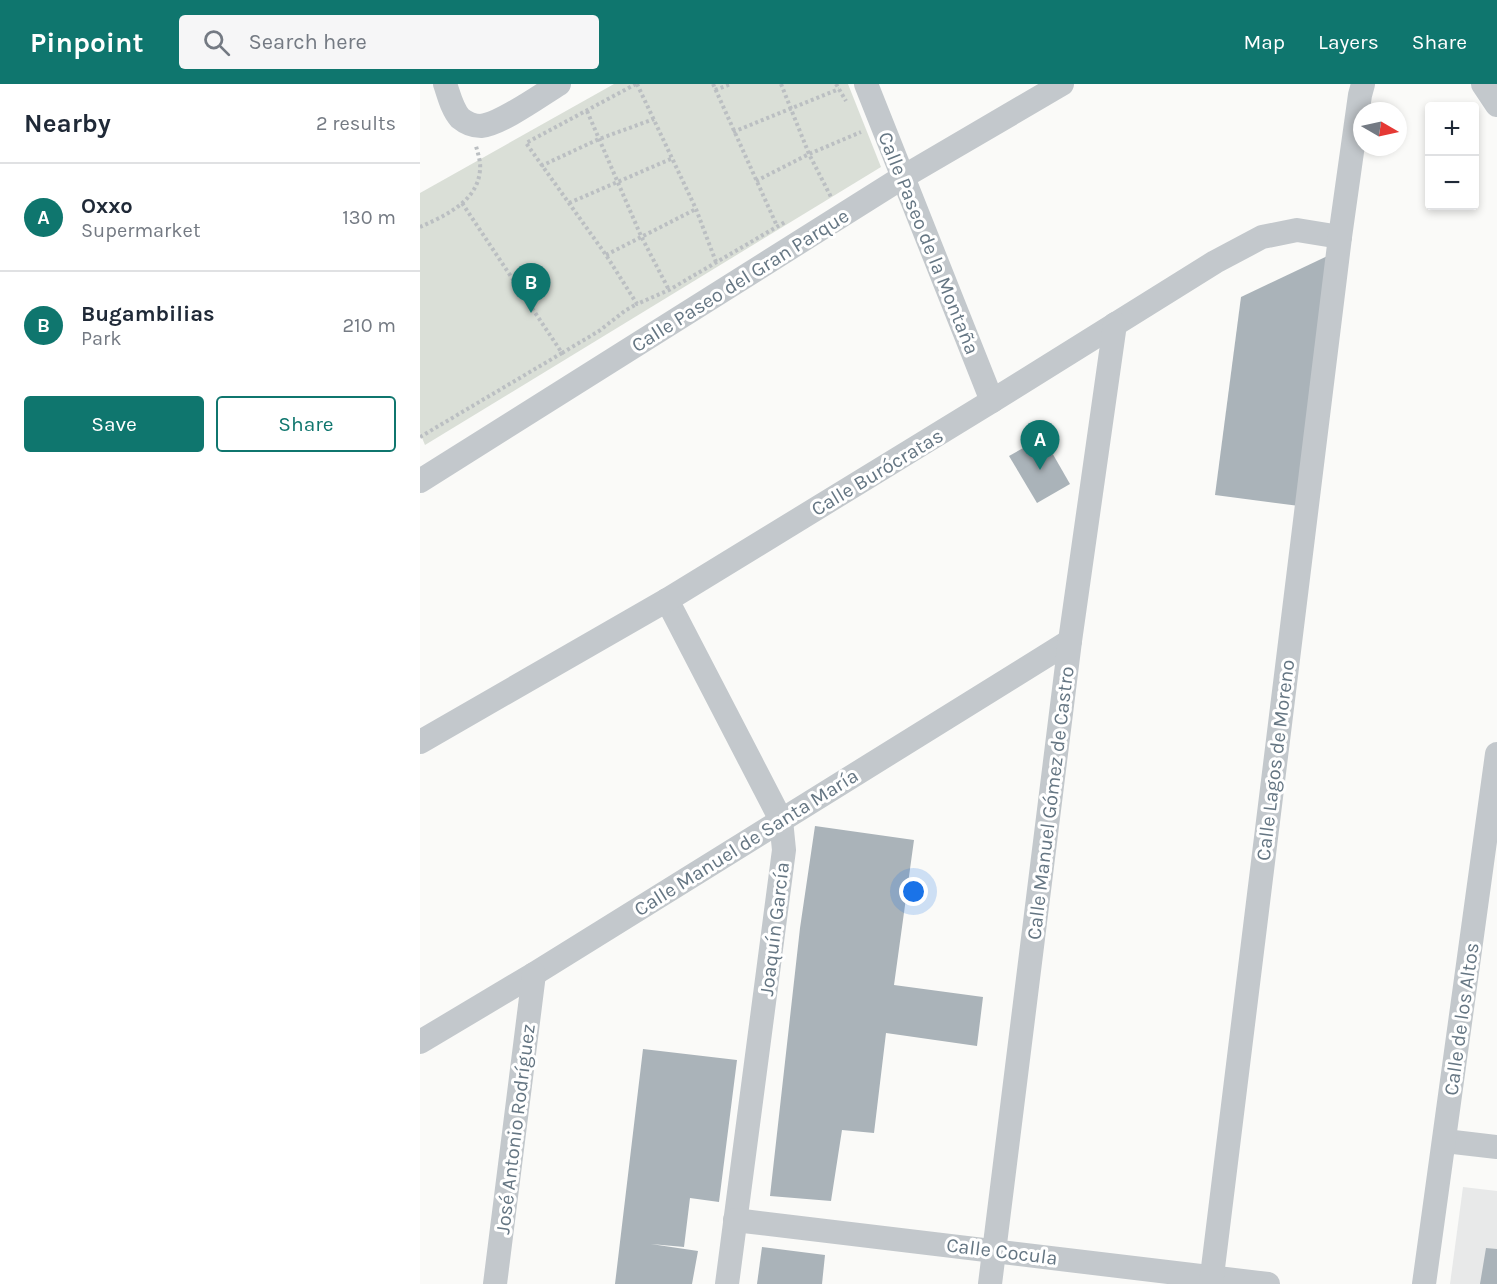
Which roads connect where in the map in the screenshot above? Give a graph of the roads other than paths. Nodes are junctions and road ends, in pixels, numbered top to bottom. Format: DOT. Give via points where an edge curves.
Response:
graph roads {
  1 [pos="445,84"];
  2 [pos="559,84"];
  3 [pos="1062,84"];
  4 [pos="1363,84"];
  5 [pos="1483,84"];
  6 [pos="855,85"];
  7 [pos="1497,105"];
  8 [pos="903,177"];
  9 [pos="1340,237"];
  10 [pos="1115,324"];
  11 [pos="992,401"];
  12 [pos="420,481"];
  13 [pos="667,600"];
  14 [pos="1070,641"];
  15 [pos="420,742"];
  16 [pos="1497,753"];
  17 [pos="781,820"];
  18 [pos="534,974"];
  19 [pos="420,1042"];
  20 [pos="1445,1142"];
  21 [pos="1497,1147"];
  22 [pos="735,1220"];
  23 [pos="994,1251"];
  24 [pos="1211,1280"];
  25 [pos="495,1284"];
  26 [pos="727,1284"];
  27 [pos="990,1284"];
  28 [pos="1268,1284"];
  29 [pos="1424,1284"];
  1 -- 2 [label="street" via="461,118 482,126"];
  3 -- 8 [label="street, Calle Paseo del Gran Parque"];
  4 -- 9 [label="street, Calle Lagos de Moreno"];
  5 -- 7 [label="street"];
  6 -- 8 [label="street, Calle Paseo de la Montaña"];
  8 -- 11 [label="street, Calle Paseo de la Montaña"];
  8 -- 12 [label="street, Calle Paseo del Gran Parque"];
  9 -- 10 [label="street, Calle Burócratas" via="1297,230 1262,237"];
  9 -- 24 [label="street, Calle Lagos de Moreno"];
  10 -- 11 [label="street, Calle Burócratas"];
  10 -- 14 [label="street, Calle Manuel Gómez de Castro"];
  11 -- 13 [label="street, Calle Burócratas"];
  13 -- 15 [label="street, Calle Burócratas"];
  13 -- 17 [label="street, Joaquín García"];
  14 -- 17 [label="street, Calle Manuel de Santa María"];
  14 -- 23 [label="street, Calle Manuel Gómez de Castro"];
  16 -- 20 [label="street, Calle de los Altos"];
  17 -- 18 [label="street, Calle Manuel de Santa María"];
  17 -- 22 [label="street, Joaquín García" via="784,850"];
  18 -- 19 [label="street, Calle Manuel de Santa María"];
  18 -- 25 [label="street, José Antonio Rodríguez"];
  20 -- 21 [label="street"];
  20 -- 29 [label="street, Calle de los Altos"];
  22 -- 23 [label="street, Calle Cocula"];
  22 -- 26 [label="street, Joaquín García"];
  23 -- 24 [label="street, Calle Cocula"];
  23 -- 27 [label="street, Calle Manuel Gómez de Castro"];
  24 -- 28 [label="street, Calle Cocula"];
}
